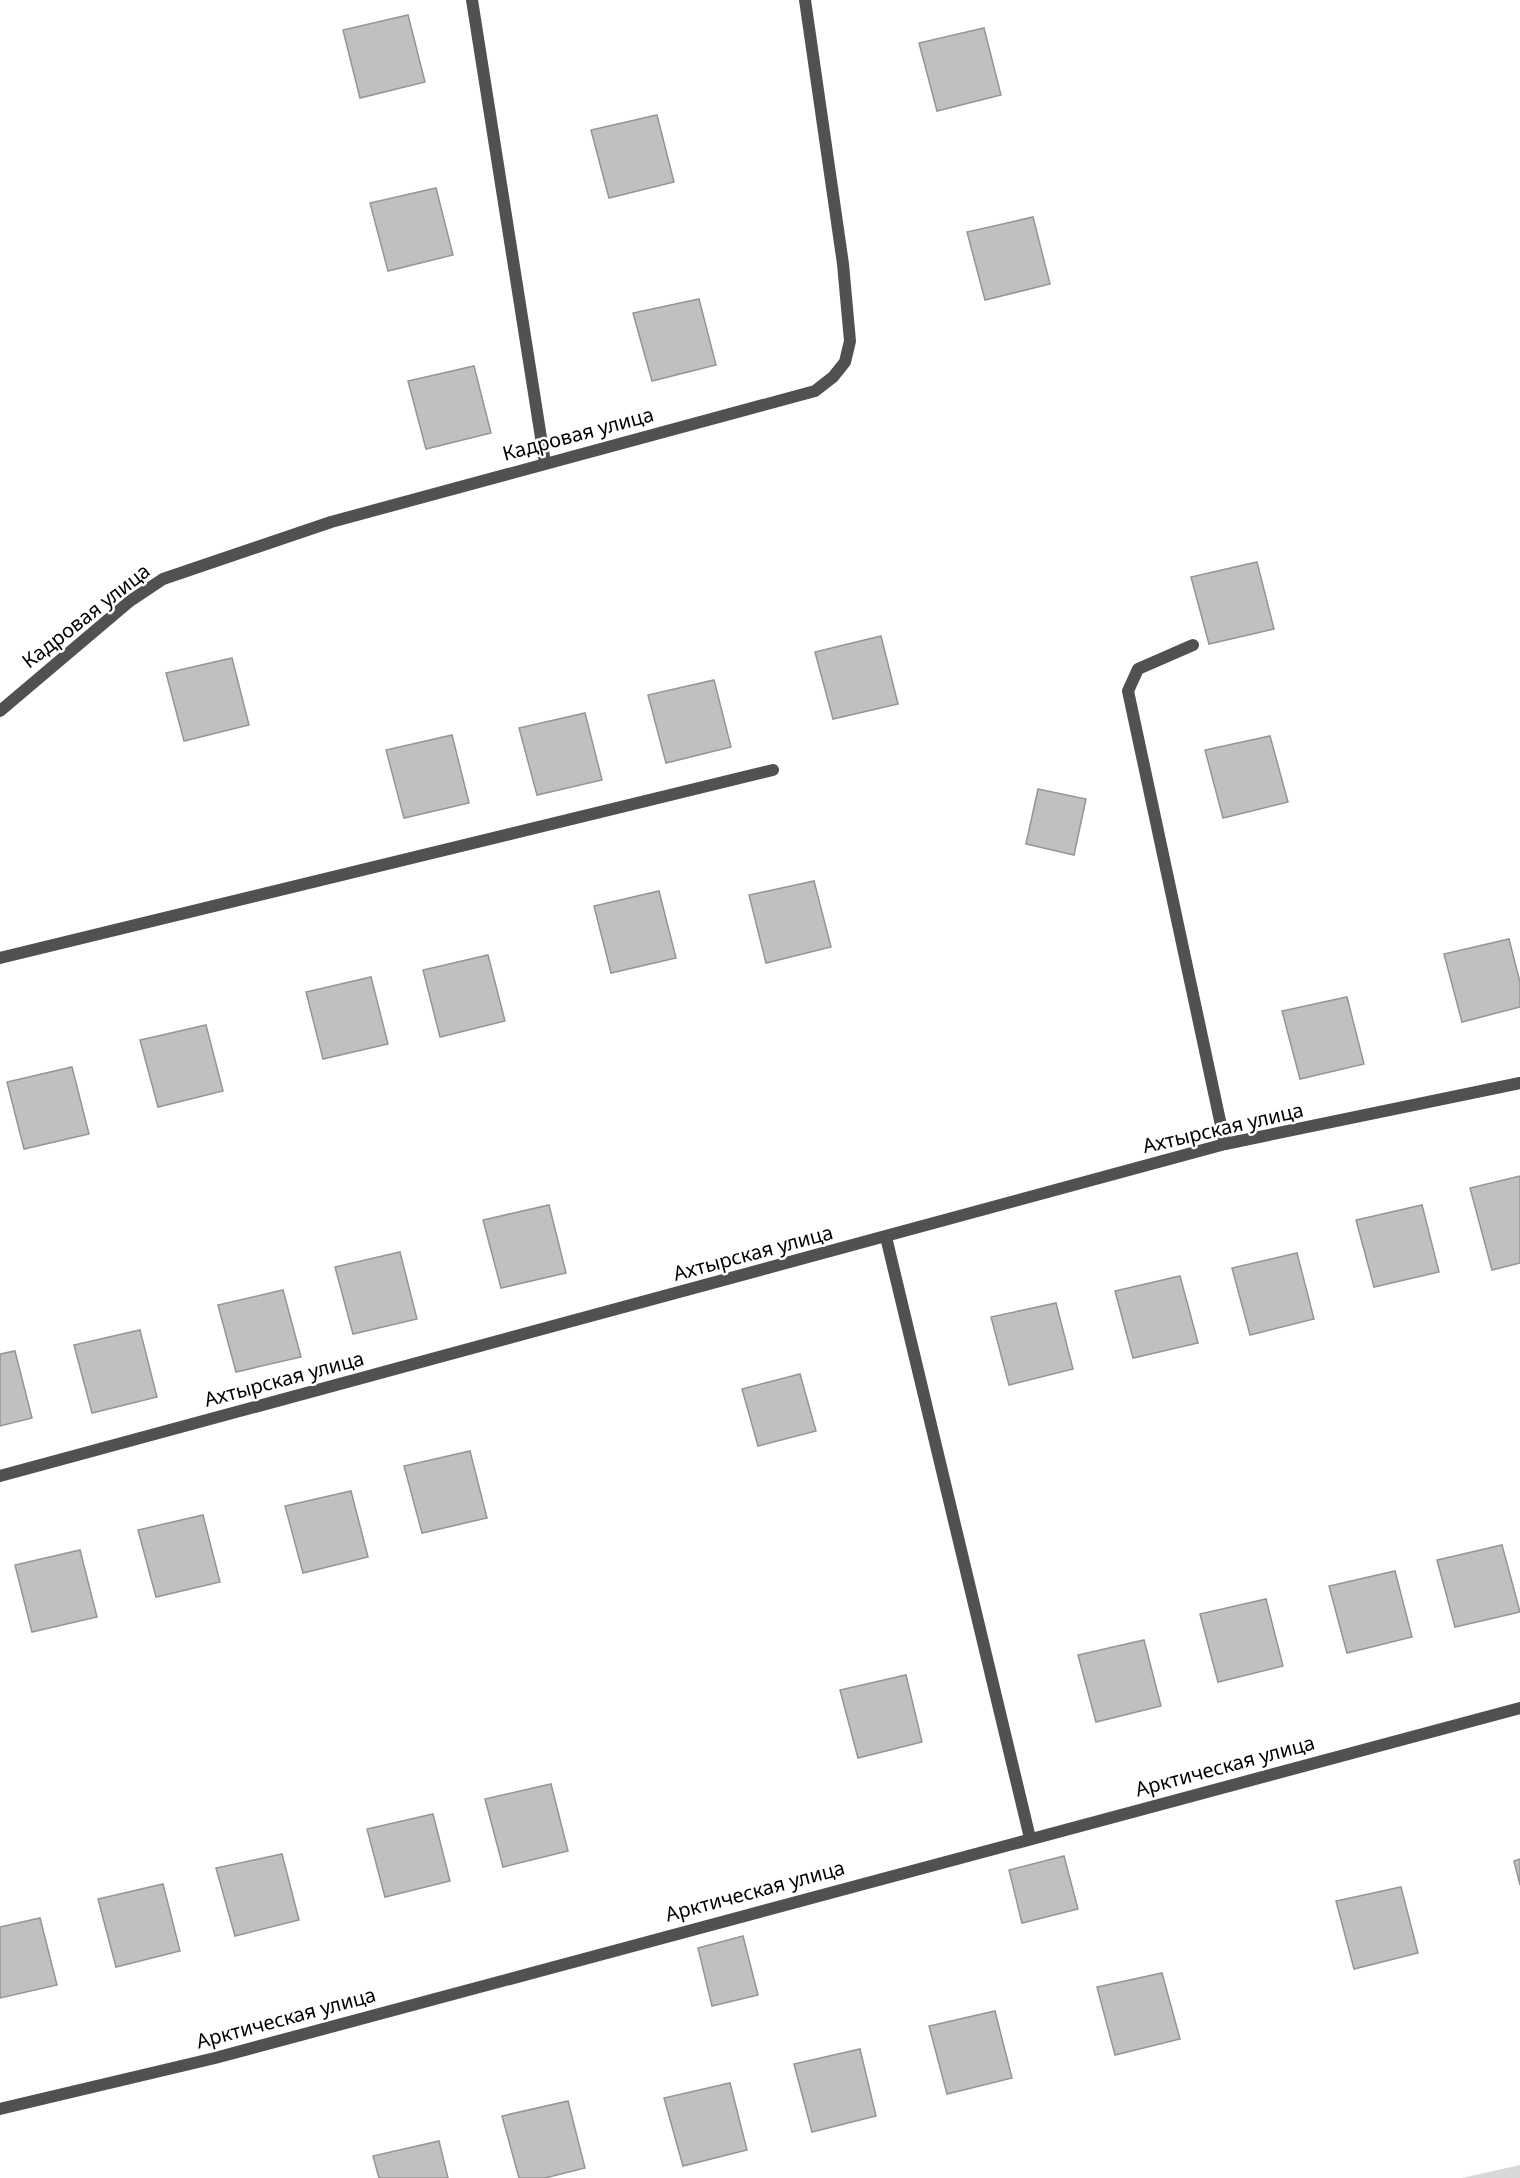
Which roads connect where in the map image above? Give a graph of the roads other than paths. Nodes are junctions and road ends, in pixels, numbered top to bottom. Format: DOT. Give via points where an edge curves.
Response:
graph roads {
  1 [pos="472,0"];
  2 [pos="805,0"];
  3 [pos="545,463"];
  4 [pos="1193,645"];
  5 [pos="0,711"];
  6 [pos="773,770"];
  7 [pos="0,958"];
  8 [pos="1520,1083"];
  9 [pos="1225,1144"];
  10 [pos="886,1237"];
  11 [pos="0,1476"];
  12 [pos="1520,1708"];
  13 [pos="1030,1838"];
  14 [pos="0,2109"];
  1 -- 3 [label="street"];
  2 -- 3 [label="street, Кадровая улица" via="843,264 850,341 845,362 815,391"];
  3 -- 5 [label="street, Кадровая улица" via="331,522 163,579 130,601"];
  4 -- 9 [label="street" via="1138,669 1128,691"];
  6 -- 7 [label="street"];
  8 -- 9 [label="street, Ахтырская улица"];
  9 -- 10 [label="street, Ахтырская улица"];
  10 -- 11 [label="street, Ахтырская улица"];
  10 -- 13 [label="street"];
  12 -- 13 [label="street, Арктическая улица"];
  13 -- 14 [label="street, Арктическая улица" via="215,2058"];
}
